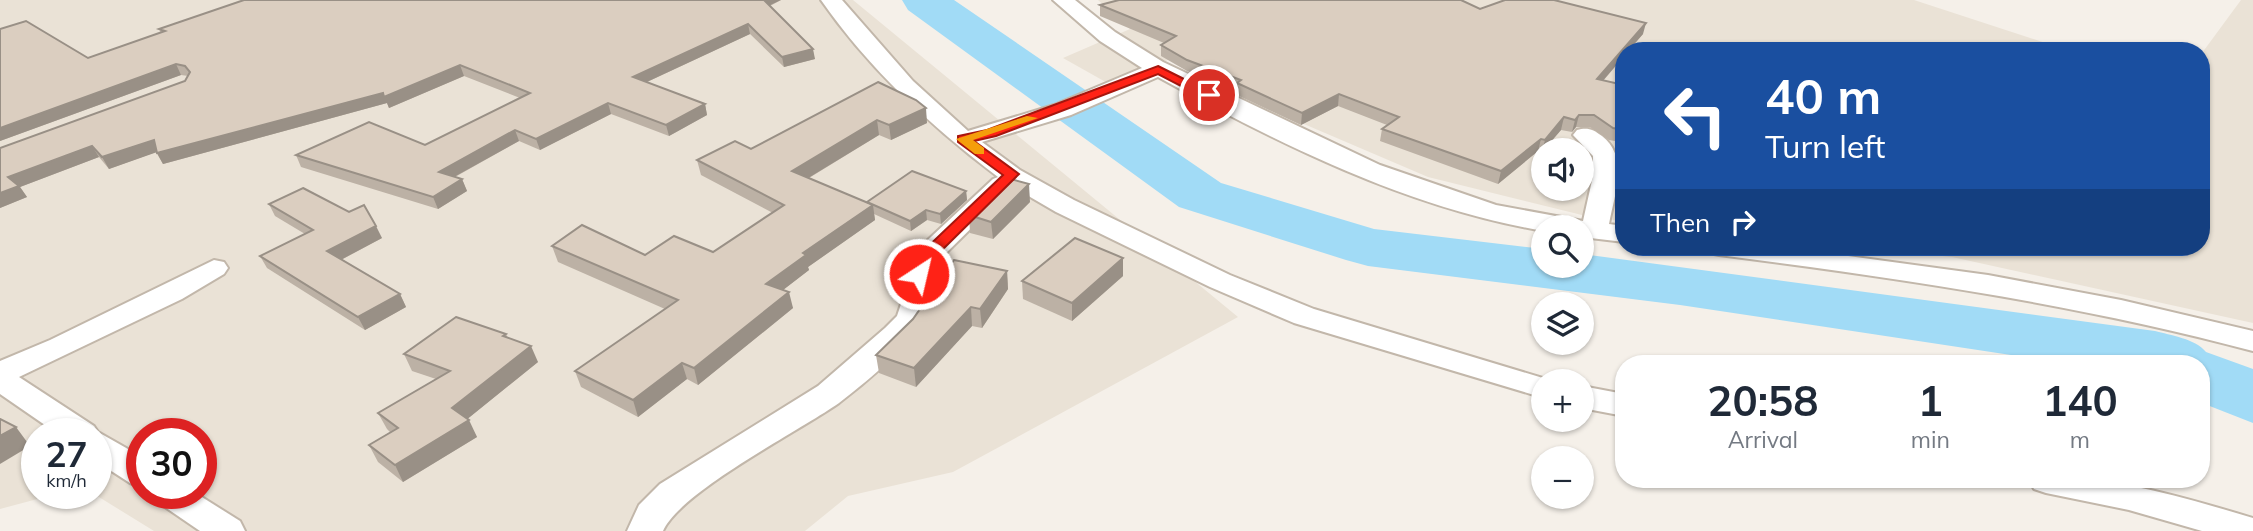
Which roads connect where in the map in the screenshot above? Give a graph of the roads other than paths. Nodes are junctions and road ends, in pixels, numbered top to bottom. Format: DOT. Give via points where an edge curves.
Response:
graph roads {
  1 [pos="831,0"];
  2 [pos="1070,6"];
  3 [pos="1102,6"];
  4 [pos="1158,69"];
  5 [pos="1585,135"];
  6 [pos="963,139"];
  7 [pos="1011,174"];
  8 [pos="1590,215"];
  9 [pos="1531,223"];
  10 [pos="1594,230"];
  11 [pos="1615,233"];
  12 [pos="1786,256"];
  13 [pos="214,268"];
  14 [pos="2253,341"];
  15 [pos="1,374"];
  16 [pos="1531,383"];
  17 [pos="1594,399"];
  18 [pos="1615,403"];
  19 [pos="60,418"];
  20 [pos="2088,488"];
  21 [pos="194,509"];
  22 [pos="227,531"];
  23 [pos="645,531"];
  24 [pos="2251,531"];
  1 -- 6 [label="street" via="905,86"];
  2 -- 3 [label="street"];
  2 -- 4 [label="street" via="1107,37"];
  4 -- 6 [label="street" via="1125,85"];
  4 -- 9 [label="street" via="1341,159 1470,208"];
  5 -- 8 [label="street" via="1603,150 1609,167"];
  6 -- 7 [label="street"];
  7 -- 16 [label="street" via="1162,254 1304,316"];
  7 -- 23 [label="street" via="926,257 910,320 896,335 829,394 672,493 652,515"];
  10 -- 11 [label="street"];
  12 -- 14 [label="street" via="2016,287 2141,311"];
  13 -- 15 [label="street" via="172,293"];
  15 -- 19 [label="street"];
  17 -- 18 [label="street"];
  20 -- 24 [label="street"];
  21 -- 22 [label="street"];
}
